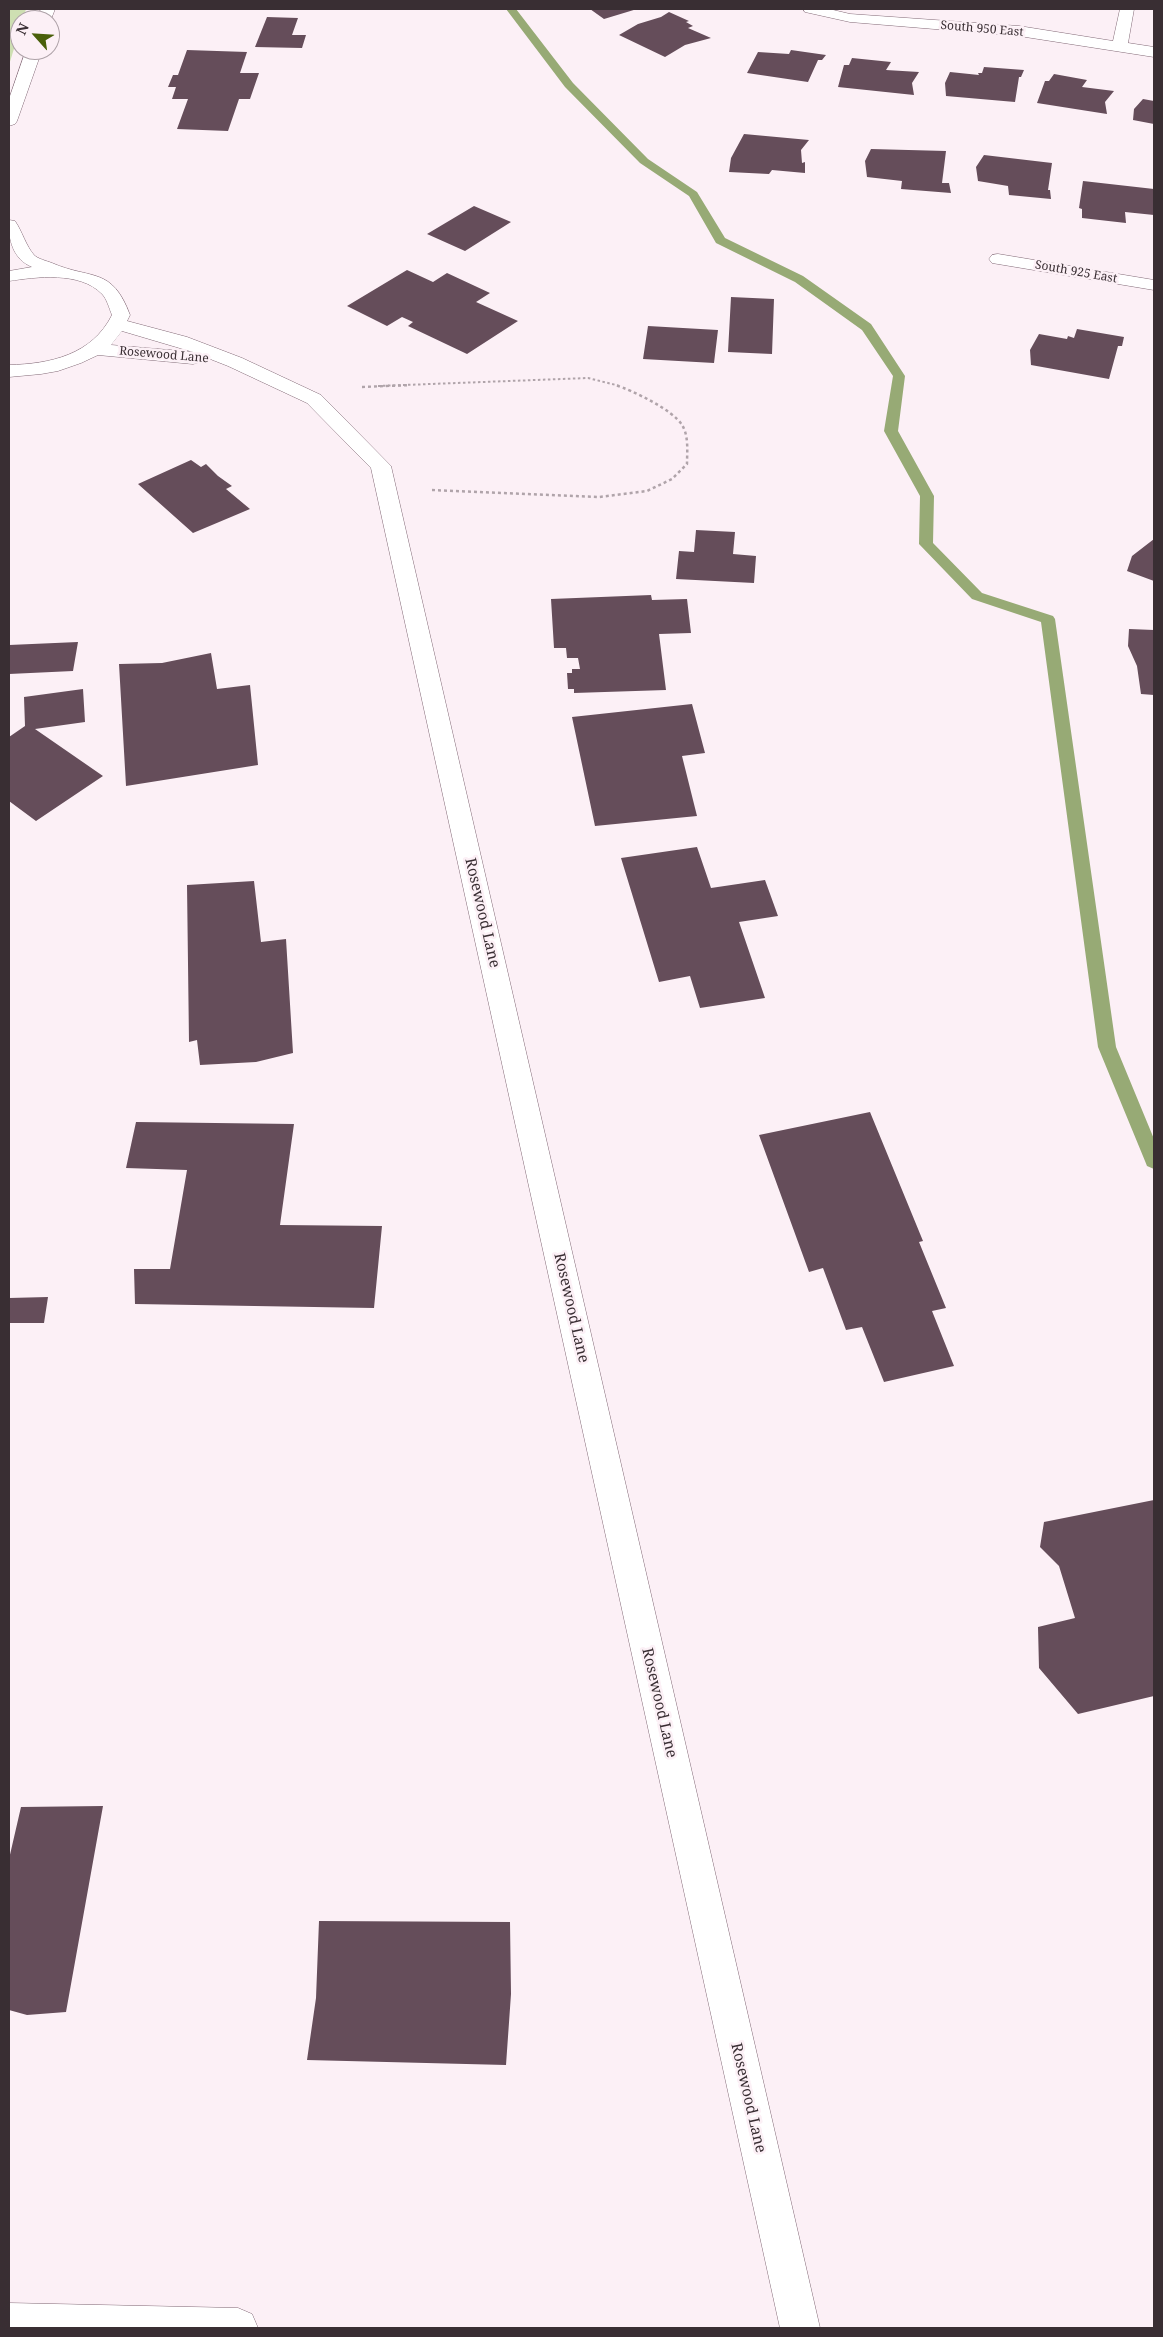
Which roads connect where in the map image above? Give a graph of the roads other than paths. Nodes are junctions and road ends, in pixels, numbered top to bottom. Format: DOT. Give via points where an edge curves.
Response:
graph roads {
  1 [pos="810,9"];
  2 [pos="1127,9"];
  3 [pos="1120,46"];
  4 [pos="1154,52"];
  5 [pos="30,60"];
  6 [pos="9,121"];
  7 [pos="9,225"];
  8 [pos="998,259"];
  9 [pos="58,272"];
  10 [pos="9,276"];
  11 [pos="1154,285"];
  12 [pos="118,324"];
  13 [pos="94,349"];
  14 [pos="235,362"];
  15 [pos="9,371"];
  16 [pos="9,2323"];
  17 [pos="238,2328"];
  18 [pos="800,2328"];
  1 -- 3 [label="street, South 950 East" via="850,18 1019,31"];
  2 -- 3 [label="street"];
  3 -- 4 [label="street, South 950 East"];
  5 -- 6 [label="street"];
  7 -- 9 [label="street" via="28,259"];
  8 -- 11 [label="street, South 925 East"];
  9 -- 10 [label="street"];
  9 -- 12 [label="street" via="85,278 106,288 121,315"];
  12 -- 13 [label="street"];
  12 -- 14 [label="street, Rosewood Lane" via="180,341"];
  13 -- 14 [label="street, Rosewood Lane"];
  13 -- 15 [label="street" via="74,360 44,368"];
  14 -- 18 [label="street, Rosewood Lane" via="314,399 382,466"];
  16 -- 17 [label="street"];
}
